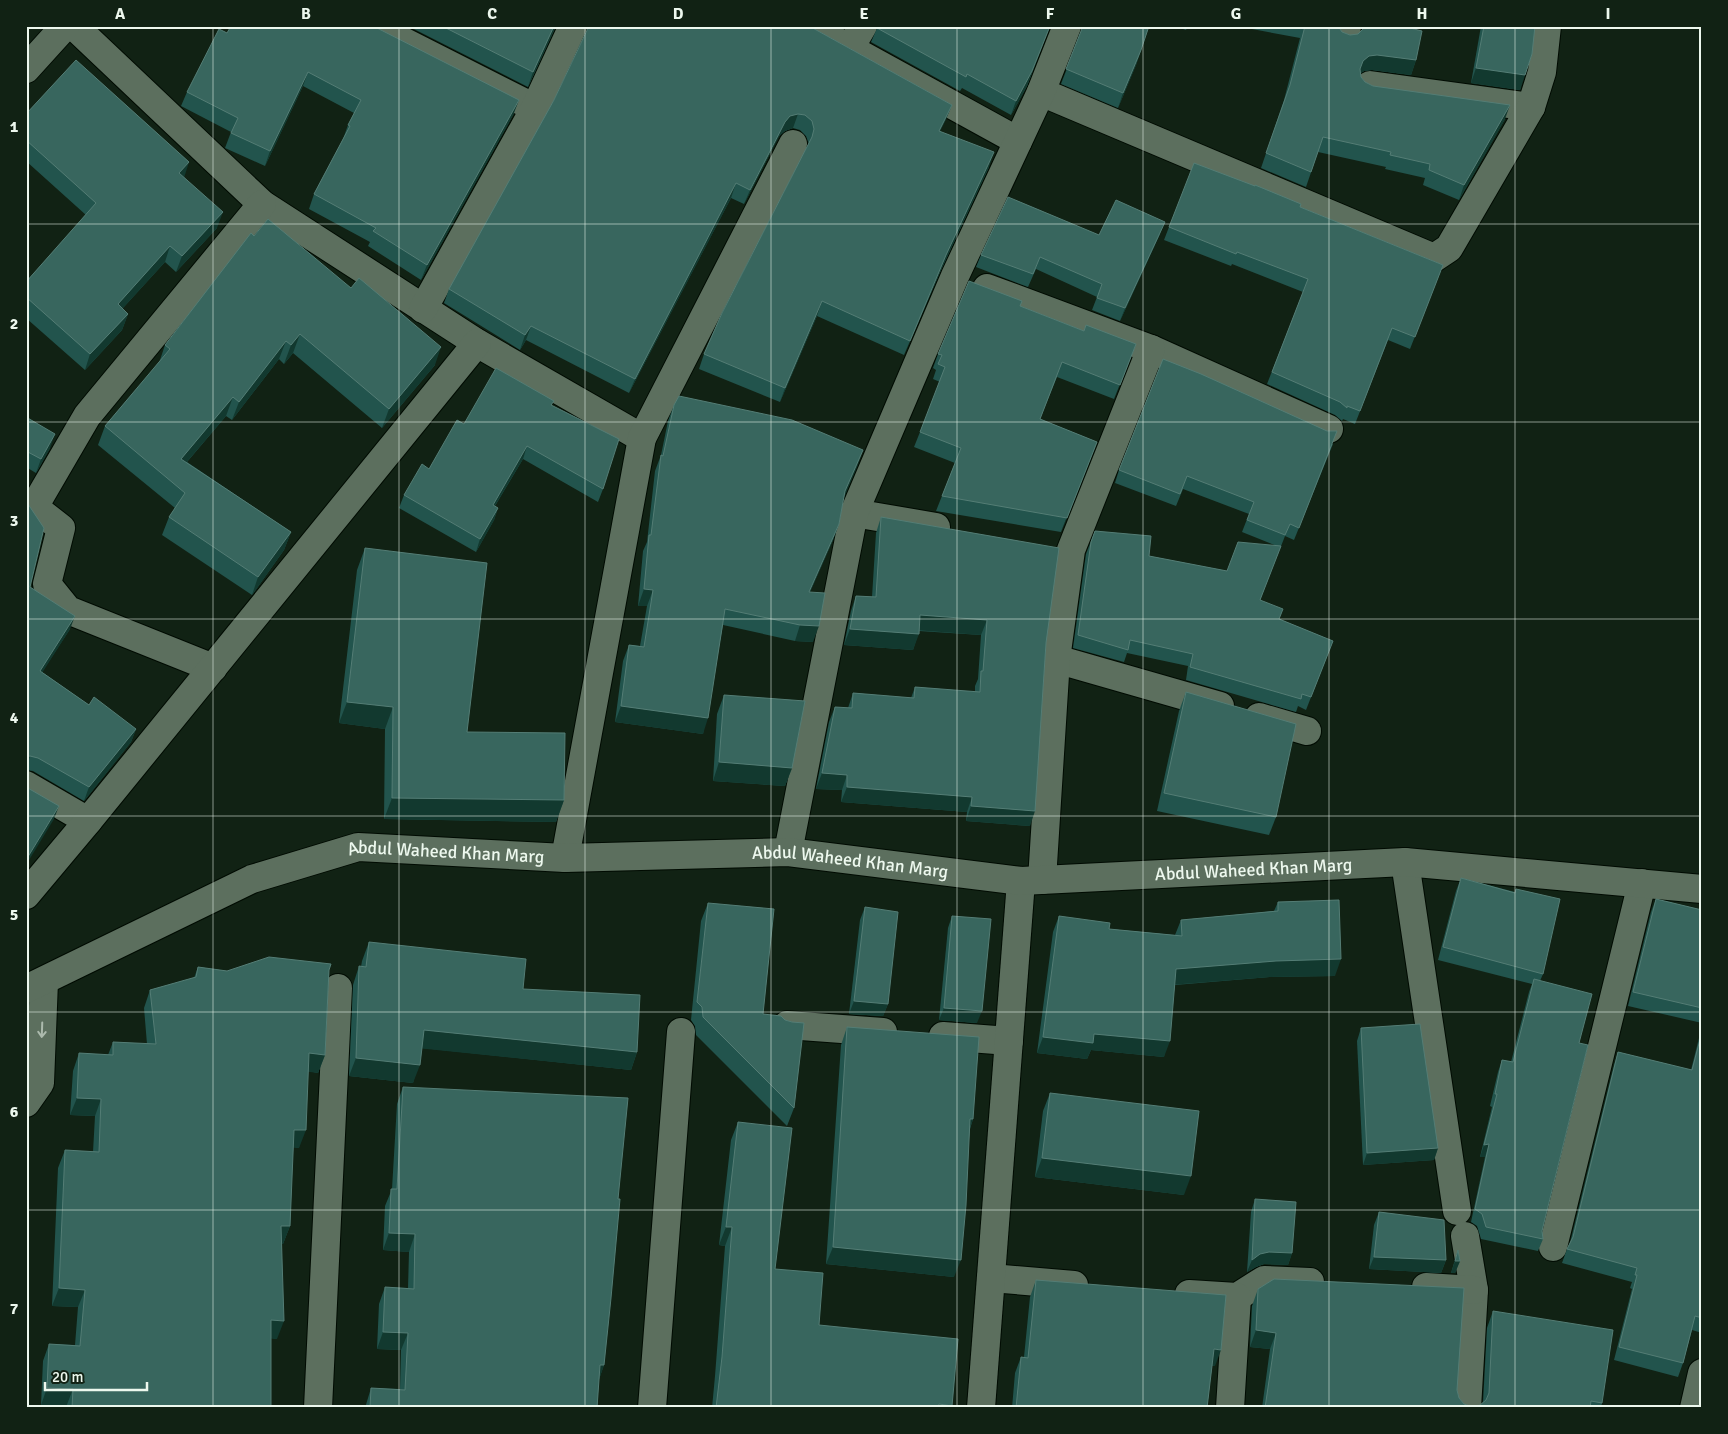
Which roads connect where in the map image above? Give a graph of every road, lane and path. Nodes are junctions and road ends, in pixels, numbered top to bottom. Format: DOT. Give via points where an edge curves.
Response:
graph roads {
  1 [pos="65,26"];
  2 [pos="74,26"];
  3 [pos="373,26"];
  4 [pos="573,26"];
  5 [pos="809,26"];
  6 [pos="1067,26"];
  7 [pos="1547,26"];
  8 [pos="857,37"];
  9 [pos="26,69"];
  10 [pos="1370,85"];
  11 [pos="1041,92"];
  12 [pos="535,108"];
  13 [pos="1531,108"];
  14 [pos="1018,141"];
  15 [pos="793,144"];
  16 [pos="262,204"];
  17 [pos="955,276"];
  18 [pos="424,309"];
  19 [pos="477,343"];
  20 [pos="1152,350"];
  21 [pos="1329,429"];
  22 [pos="642,438"];
  23 [pos="854,513"];
  24 [pos="958,531"];
  25 [pos="1042,545"];
  26 [pos="1070,550"];
  27 [pos="1056,659"];
  28 [pos="213,668"];
  29 [pos="1307,731"];
  30 [pos="26,785"];
  31 [pos="88,821"];
  32 [pos="788,852"];
  33 [pos="564,858"];
  34 [pos="1405,862"];
  35 [pos="1032,880"];
  36 [pos="1642,883"];
  37 [pos="1702,888"];
  38 [pos="26,895"];
  39 [pos="35,985"];
  40 [pos="338,988"];
  41 [pos="787,1025"];
  42 [pos="680,1032"];
  43 [pos="1009,1040"];
  44 [pos="26,1102"];
  45 [pos="1554,1247"];
  46 [pos="991,1278"];
  47 [pos="1334,1283"];
  48 [pos="1099,1286"];
  49 [pos="1404,1286"];
  50 [pos="1474,1290"];
  51 [pos="1168,1292"];
  52 [pos="1237,1297"];
  53 [pos="1702,1373"];
  54 [pos="318,1408"];
  55 [pos="652,1408"];
  56 [pos="981,1408"];
  57 [pos="1230,1408"];
  58 [pos="1467,1408"];
  59 [pos="1694,1408"];
  1 -- 9 [label="street"];
  2 -- 16 [label="street"];
  3 -- 12 [label="street"];
  4 -- 12 [label="street"];
  5 -- 8 [label="street"];
  6 -- 11 [label="street"];
  7 -- 13 [label="street" via="1542,72"];
  8 -- 14 [label="street"];
  10 -- 13 [label="street"];
  11 -- 13 [label="street" via="1434,258 1448,248"];
  11 -- 14 [label="street"];
  12 -- 18 [label="street"];
  14 -- 17 [label="street"];
  15 -- 22 [label="street"];
  16 -- 18 [label="street"];
  16 -- 28 [label="street" via="87,416 34,507 61,528 47,584 68,610"];
  17 -- 20 [label="street"];
  17 -- 23 [label="street"];
  18 -- 19 [label="street"];
  19 -- 22 [label="street"];
  19 -- 28 [label="street"];
  20 -- 21 [label="street"];
  20 -- 26 [label="street"];
  22 -- 33 [label="street"];
  23 -- 24 [label="street"];
  23 -- 32 [label="street"];
  25 -- 26 [label="street"];
  26 -- 27 [label="street"];
  27 -- 29 [label="street"];
  27 -- 35 [label="street"];
  28 -- 31 [label="street"];
  30 -- 31 [label="street"];
  31 -- 38 [label="street"];
  32 -- 33 [label="street, Abdul Waheed Khan Marg"];
  32 -- 35 [label="street, Abdul Waheed Khan Marg"];
  33 -- 39 [label="street, Abdul Waheed Khan Marg" via="358,847 252,879"];
  34 -- 35 [label="street, Abdul Waheed Khan Marg"];
  34 -- 36 [label="street, Abdul Waheed Khan Marg"];
  34 -- 50 [label="street"];
  35 -- 43 [label="street"];
  36 -- 37 [label="street, Abdul Waheed Khan Marg"];
  36 -- 45 [label="street"];
  39 -- 44 [label="street, one-way" via="40,1083"];
  40 -- 54 [label="street"];
  41 -- 43 [label="street"];
  42 -- 55 [label="street"];
  43 -- 46 [label="street"];
  46 -- 48 [label="street"];
  46 -- 56 [label="street"];
  47 -- 52 [label="street" via="1264,1280"];
  49 -- 50 [label="street"];
  50 -- 58 [label="street"];
  51 -- 52 [label="street"];
  52 -- 57 [label="street"];
  53 -- 59 [label="street"];
}
